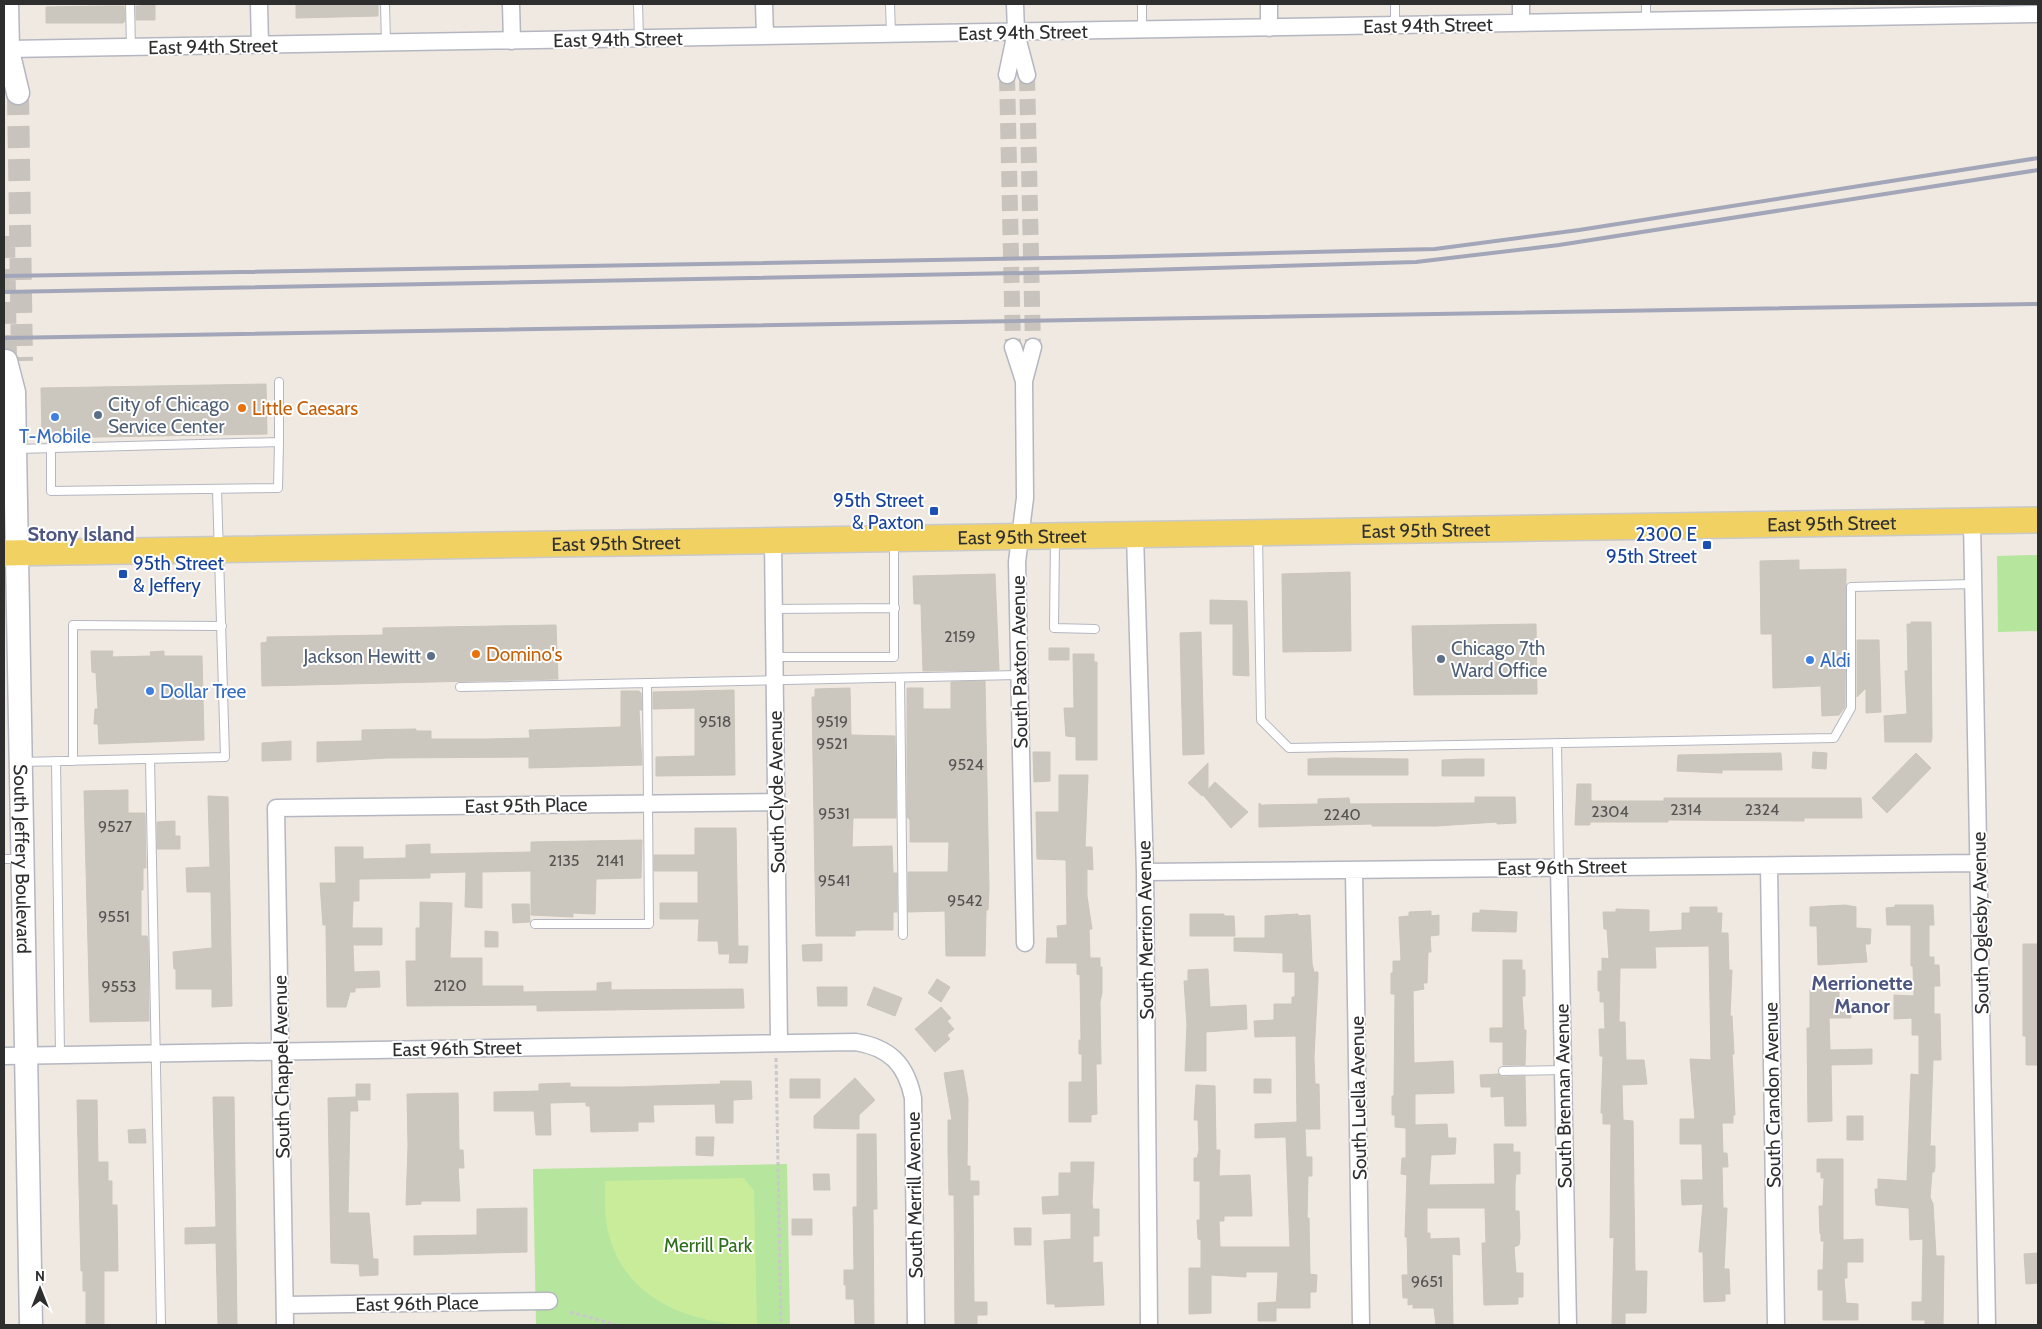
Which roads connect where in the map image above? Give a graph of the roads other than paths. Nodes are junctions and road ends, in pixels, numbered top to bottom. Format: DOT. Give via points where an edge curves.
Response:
graph roads {
  1 [pos="7,4"];
  2 [pos="130,4"];
  3 [pos="260,4"];
  4 [pos="385,4"];
  5 [pos="511,4"];
  6 [pos="638,4"];
  7 [pos="764,4"];
  8 [pos="890,4"];
  9 [pos="1015,4"];
  10 [pos="1142,4"];
  11 [pos="1269,4"];
  12 [pos="1395,4"];
  13 [pos="1521,4"];
  14 [pos="1646,4"];
  15 [pos="1773,11"];
  16 [pos="2029,11"];
  17 [pos="1646,21"];
  18 [pos="1521,23"];
  19 [pos="1395,25"];
  20 [pos="1269,28"];
  21 [pos="1142,30"];
  22 [pos="1016,32"];
  23 [pos="891,34"];
  24 [pos="765,36"];
  25 [pos="639,38"];
  26 [pos="512,41"];
  27 [pos="386,43"];
  28 [pos="260,45"];
  29 [pos="131,47"];
  30 [pos="8,49"];
  31 [pos="1007,75"];
  32 [pos="1027,75"];
  33 [pos="11,84"];
  34 [pos="1013,346"];
  35 [pos="1033,347"];
  36 [pos="14,361"];
  37 [pos="1024,381"];
  38 [pos="280,382"];
  39 [pos="9,392"];
  40 [pos="279,442"];
  41 [pos="51,448"];
  42 [pos="15,449"];
  43 [pos="216,489"];
  44 [pos="2038,520"];
  45 [pos="1972,521"];
  46 [pos="1258,533"];
  47 [pos="1135,535"];
  48 [pos="1020,536"];
  49 [pos="1055,536"];
  50 [pos="894,539"];
  51 [pos="773,541"];
  52 [pos="220,550"];
  53 [pos="10,553"];
  54 [pos="1973,584"];
  55 [pos="895,608"];
  56 [pos="774,609"];
  57 [pos="222,626"];
  58 [pos="1095,629"];
  59 [pos="774,657"];
  60 [pos="1020,675"];
  61 [pos="900,678"];
  62 [pos="775,681"];
  63 [pos="648,683"];
  64 [pos="460,687"];
  65 [pos="1557,743"];
  66 [pos="150,759"];
  67 [pos="56,761"];
  68 [pos="73,761"];
  69 [pos="20,762"];
  70 [pos="776,802"];
  71 [pos="648,803"];
  72 [pos="276,808"];
  73 [pos="13,859"];
  74 [pos="1978,864"];
  75 [pos="1768,866"];
  76 [pos="1559,867"];
  77 [pos="1354,871"];
  78 [pos="1145,872"];
  79 [pos="535,924"];
  80 [pos="902,935"];
  81 [pos="1025,943"];
  82 [pos="778,1048"];
  83 [pos="280,1051"];
  84 [pos="156,1053"];
  85 [pos="60,1055"];
  86 [pos="15,1056"];
  87 [pos="902,1066"];
  88 [pos="1563,1070"];
  89 [pos="1503,1071"];
  90 [pos="549,1301"];
  91 [pos="285,1305"];
  92 [pos="30,1325"];
  93 [pos="161,1325"];
  94 [pos="285,1325"];
  95 [pos="916,1325"];
  96 [pos="1149,1325"];
  97 [pos="1361,1325"];
  98 [pos="1568,1325"];
  99 [pos="1776,1325"];
  100 [pos="1987,1325"];
  1 -- 30 [label="main road"];
  2 -- 29 [label="lane"];
  3 -- 28 [label="street"];
  4 -- 27 [label="lane"];
  5 -- 26 [label="street"];
  6 -- 25 [label="lane"];
  7 -- 24 [label="street"];
  8 -- 23 [label="lane"];
  9 -- 22 [label="street"];
  10 -- 21 [label="lane"];
  11 -- 20 [label="street"];
  12 -- 19 [label="lane"];
  13 -- 18 [label="street"];
  14 -- 17 [label="lane"];
  15 -- 16 [label="street, East 94th Street" via="1898,14"];
  15 -- 17 [label="street, East 94th Street"];
  17 -- 18 [label="street, East 94th Street"];
  18 -- 19 [label="street, East 94th Street"];
  19 -- 20 [label="street, East 94th Street"];
  20 -- 21 [label="street, East 94th Street"];
  21 -- 22 [label="street, East 94th Street"];
  22 -- 23 [label="street, East 94th Street"];
  22 -- 31 [label="street"];
  22 -- 32 [label="street"];
  23 -- 24 [label="street, East 94th Street"];
  24 -- 25 [label="street, East 94th Street"];
  25 -- 26 [label="street, East 94th Street"];
  26 -- 27 [label="street, East 94th Street"];
  27 -- 28 [label="street, East 94th Street"];
  28 -- 29 [label="street, East 94th Street"];
  29 -- 30 [label="street, East 94th Street"];
  30 -- 33 [label="main road"];
  34 -- 37 [label="street, South Paxton Avenue"];
  35 -- 37 [label="street, South Paxton Avenue"];
  36 -- 39 [label="main road, South Jeffery Boulevard"];
  37 -- 48 [label="street, South Paxton Avenue" via="1025,498"];
  38 -- 40 [label="lane"];
  39 -- 42 [label="main road, South Jeffery Boulevard"];
  40 -- 41 [label="lane"];
  40 -- 43 [label="lane" via="278,488"];
  41 -- 42 [label="lane"];
  41 -- 43 [label="lane" via="51,491"];
  42 -- 53 [label="main road, South Jeffery Boulevard"];
  43 -- 52 [label="lane"];
  44 -- 45 [label="main road, East 95th Street"];
  45 -- 46 [label="main road, East 95th Street"];
  45 -- 54 [label="street, South Oglesby Avenue"];
  46 -- 47 [label="main road, East 95th Street"];
  46 -- 65 [label="lane" via="1261,720 1289,748"];
  47 -- 49 [label="main road, East 95th Street"];
  47 -- 78 [label="street, South Merrion Avenue"];
  48 -- 49 [label="main road, East 95th Street"];
  48 -- 50 [label="main road, East 95th Street"];
  48 -- 60 [label="street, South Paxton Avenue" via="1017,562"];
  49 -- 58 [label="lane" via="1054,628"];
  50 -- 51 [label="main road, East 95th Street"];
  50 -- 55 [label="lane"];
  51 -- 52 [label="main road, East 95th Street"];
  51 -- 56 [label="street, South Clyde Avenue"];
  52 -- 53 [label="main road, East 95th Street"];
  52 -- 57 [label="lane"];
  53 -- 69 [label="main road, South Jeffery Boulevard" via="15,710"];
  54 -- 65 [label="lane" via="1851,586 1851,708 1834,738"];
  54 -- 74 [label="street, South Oglesby Avenue"];
  55 -- 56 [label="lane"];
  55 -- 59 [label="lane" via="894,658"];
  56 -- 59 [label="street, South Clyde Avenue"];
  57 -- 66 [label="lane" via="225,757"];
  57 -- 68 [label="lane" via="73,625"];
  59 -- 62 [label="street, South Clyde Avenue"];
  60 -- 61 [label="lane"];
  60 -- 81 [label="street, South Paxton Avenue"];
  61 -- 62 [label="lane"];
  61 -- 80 [label="lane"];
  62 -- 63 [label="lane"];
  62 -- 70 [label="street, South Clyde Avenue"];
  63 -- 64 [label="lane"];
  63 -- 71 [label="lane"];
  65 -- 76 [label="lane"];
  66 -- 68 [label="lane"];
  66 -- 84 [label="lane"];
  67 -- 68 [label="lane"];
  67 -- 69 [label="lane"];
  67 -- 85 [label="lane"];
  69 -- 73 [label="main road, South Jeffery Boulevard"];
  70 -- 71 [label="street, East 95th Place"];
  70 -- 82 [label="street, South Clyde Avenue"];
  71 -- 72 [label="street, East 95th Place"];
  71 -- 79 [label="lane" via="649,924"];
  72 -- 83 [label="street, South Chappel Avenue"];
  73 -- 86 [label="main road, South Jeffery Boulevard"];
  74 -- 75 [label="street, East 96th Street"];
  74 -- 100 [label="street, South Oglesby Avenue"];
  75 -- 76 [label="street, East 96th Street"];
  75 -- 99 [label="street, South Crandon Avenue"];
  76 -- 77 [label="street, East 96th Street"];
  76 -- 88 [label="street, South Brennan Avenue"];
  77 -- 78 [label="street, East 96th Street"];
  77 -- 97 [label="street, South Luella Avenue"];
  78 -- 96 [label="street, South Merrion Avenue"];
  82 -- 83 [label="street, East 96th Street"];
  82 -- 87 [label="street, East 96th Street" via="856,1042 874,1045"];
  83 -- 84 [label="street, East 96th Street"];
  83 -- 91 [label="street, South Chappel Avenue"];
  84 -- 85 [label="street, East 96th Street"];
  84 -- 93 [label="lane"];
  85 -- 86 [label="street, East 96th Street"];
  86 -- 92 [label="main road, South Jeffery Boulevard"];
  87 -- 95 [label="street, South Merrill Avenue" via="913,1098"];
  88 -- 89 [label="lane"];
  88 -- 98 [label="street, South Brennan Avenue"];
  90 -- 91 [label="street, East 96th Place"];
  91 -- 94 [label="street, South Chappel Avenue"];
}
